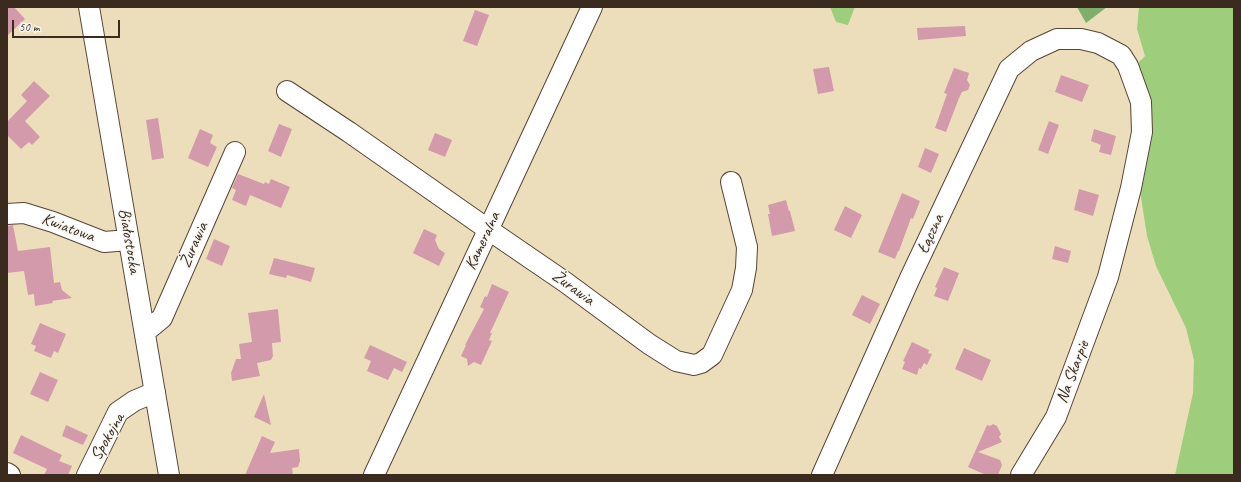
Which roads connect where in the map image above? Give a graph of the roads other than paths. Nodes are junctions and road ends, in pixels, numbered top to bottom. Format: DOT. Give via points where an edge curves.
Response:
graph roads {
  1 [pos="89,7"];
  2 [pos="592,7"];
  3 [pos="287,91"];
  4 [pos="235,152"];
  5 [pos="731,182"];
  6 [pos="7,214"];
  7 [pos="489,230"];
  8 [pos="128,240"];
  9 [pos="1112,262"];
  10 [pos="145,332"];
  11 [pos="155,392"];
  12 [pos="7,474"];
  13 [pos="10,475"];
  14 [pos="87,475"];
  15 [pos="169,475"];
  16 [pos="374,475"];
  17 [pos="822,475"];
  18 [pos="1021,475"];
  1 -- 8 [label="street, Białostocka"];
  2 -- 7 [label="street, Kameralna"];
  3 -- 7 [label="street, Żurawia"];
  4 -- 10 [label="street, Żurawia" via="162,318"];
  5 -- 7 [label="street, Żurawia" via="748,247 742,290 712,355 694,365 676,361 649,344"];
  6 -- 8 [label="street, Kwiatowa" via="24,213 104,242"];
  7 -- 16 [label="street, Kameralna"];
  8 -- 10 [label="street, Białostocka"];
  9 -- 17 [label="street, Łączna" via="1142,132 1141,102 1128,66 1120,56 1098,44 1081,39 1057,39 1031,51 1009,69 910,278"];
  9 -- 18 [label="street, Na Skarpie" via="1106,285 1056,417"];
  10 -- 11 [label="street, Białostocka"];
  11 -- 14 [label="street, Spokojna" via="134,401 118,412"];
  11 -- 15 [label="street, Białostocka"];
  12 -- 13 [label="street"];
}
